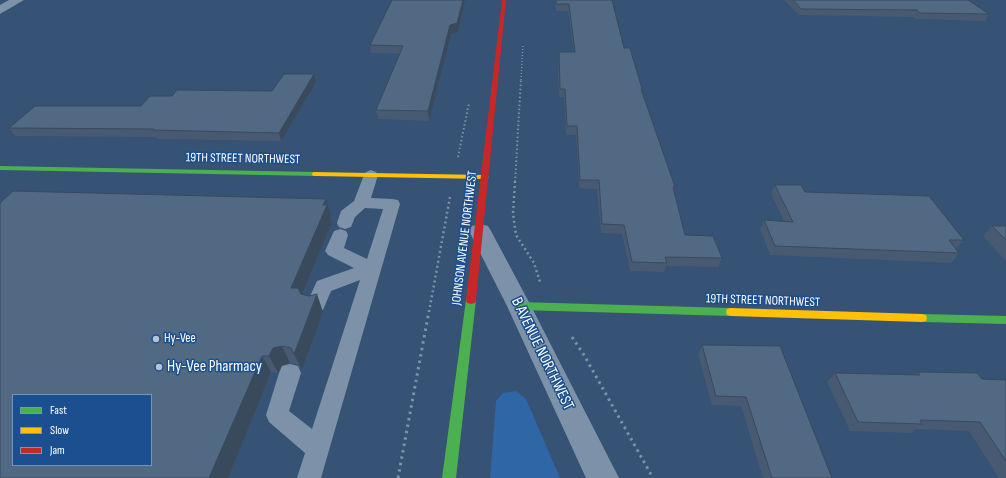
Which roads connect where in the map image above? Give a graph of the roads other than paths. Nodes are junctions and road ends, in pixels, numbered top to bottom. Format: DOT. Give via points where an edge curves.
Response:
graph roads {
  1 [pos="18,0"];
  2 [pos="504,0"];
  3 [pos="0,9"];
  4 [pos="0,168"];
  5 [pos="371,175"];
  6 [pos="485,177"];
  7 [pos="361,203"];
  8 [pos="480,231"];
  9 [pos="372,269"];
  10 [pos="316,305"];
  11 [pos="519,306"];
  12 [pos="1006,320"];
  13 [pos="290,373"];
  14 [pos="318,449"];
  15 [pos="309,478"];
  16 [pos="449,478"];
  17 [pos="603,478"];
  1 -- 3 [label="street"];
  2 -- 6 [label="street, JOHNSON AVENUE NORTHWEST"];
  4 -- 5 [label="street, 19TH STREET NORTHWEST"];
  5 -- 6 [label="street, 19TH STREET NORTHWEST"];
  5 -- 7 [label="lane"];
  6 -- 8 [label="street, JOHNSON AVENUE NORTHWEST"];
  7 -- 9 [label="lane" via="347,215 334,251"];
  7 -- 9 [label="lane" via="392,204"];
  8 -- 11 [label="street, B AVENUE NORTHWEST"];
  8 -- 16 [label="street, JOHNSON AVENUE NORTHWEST"];
  9 -- 10 [label="lane" via="324,286"];
  9 -- 14 [label="lane"];
  11 -- 12 [label="street, 19TH STREET NORTHWEST"];
  11 -- 17 [label="street, B AVENUE NORTHWEST"];
  13 -- 14 [label="lane" via="277,415"];
  14 -- 15 [label="lane"];
}
